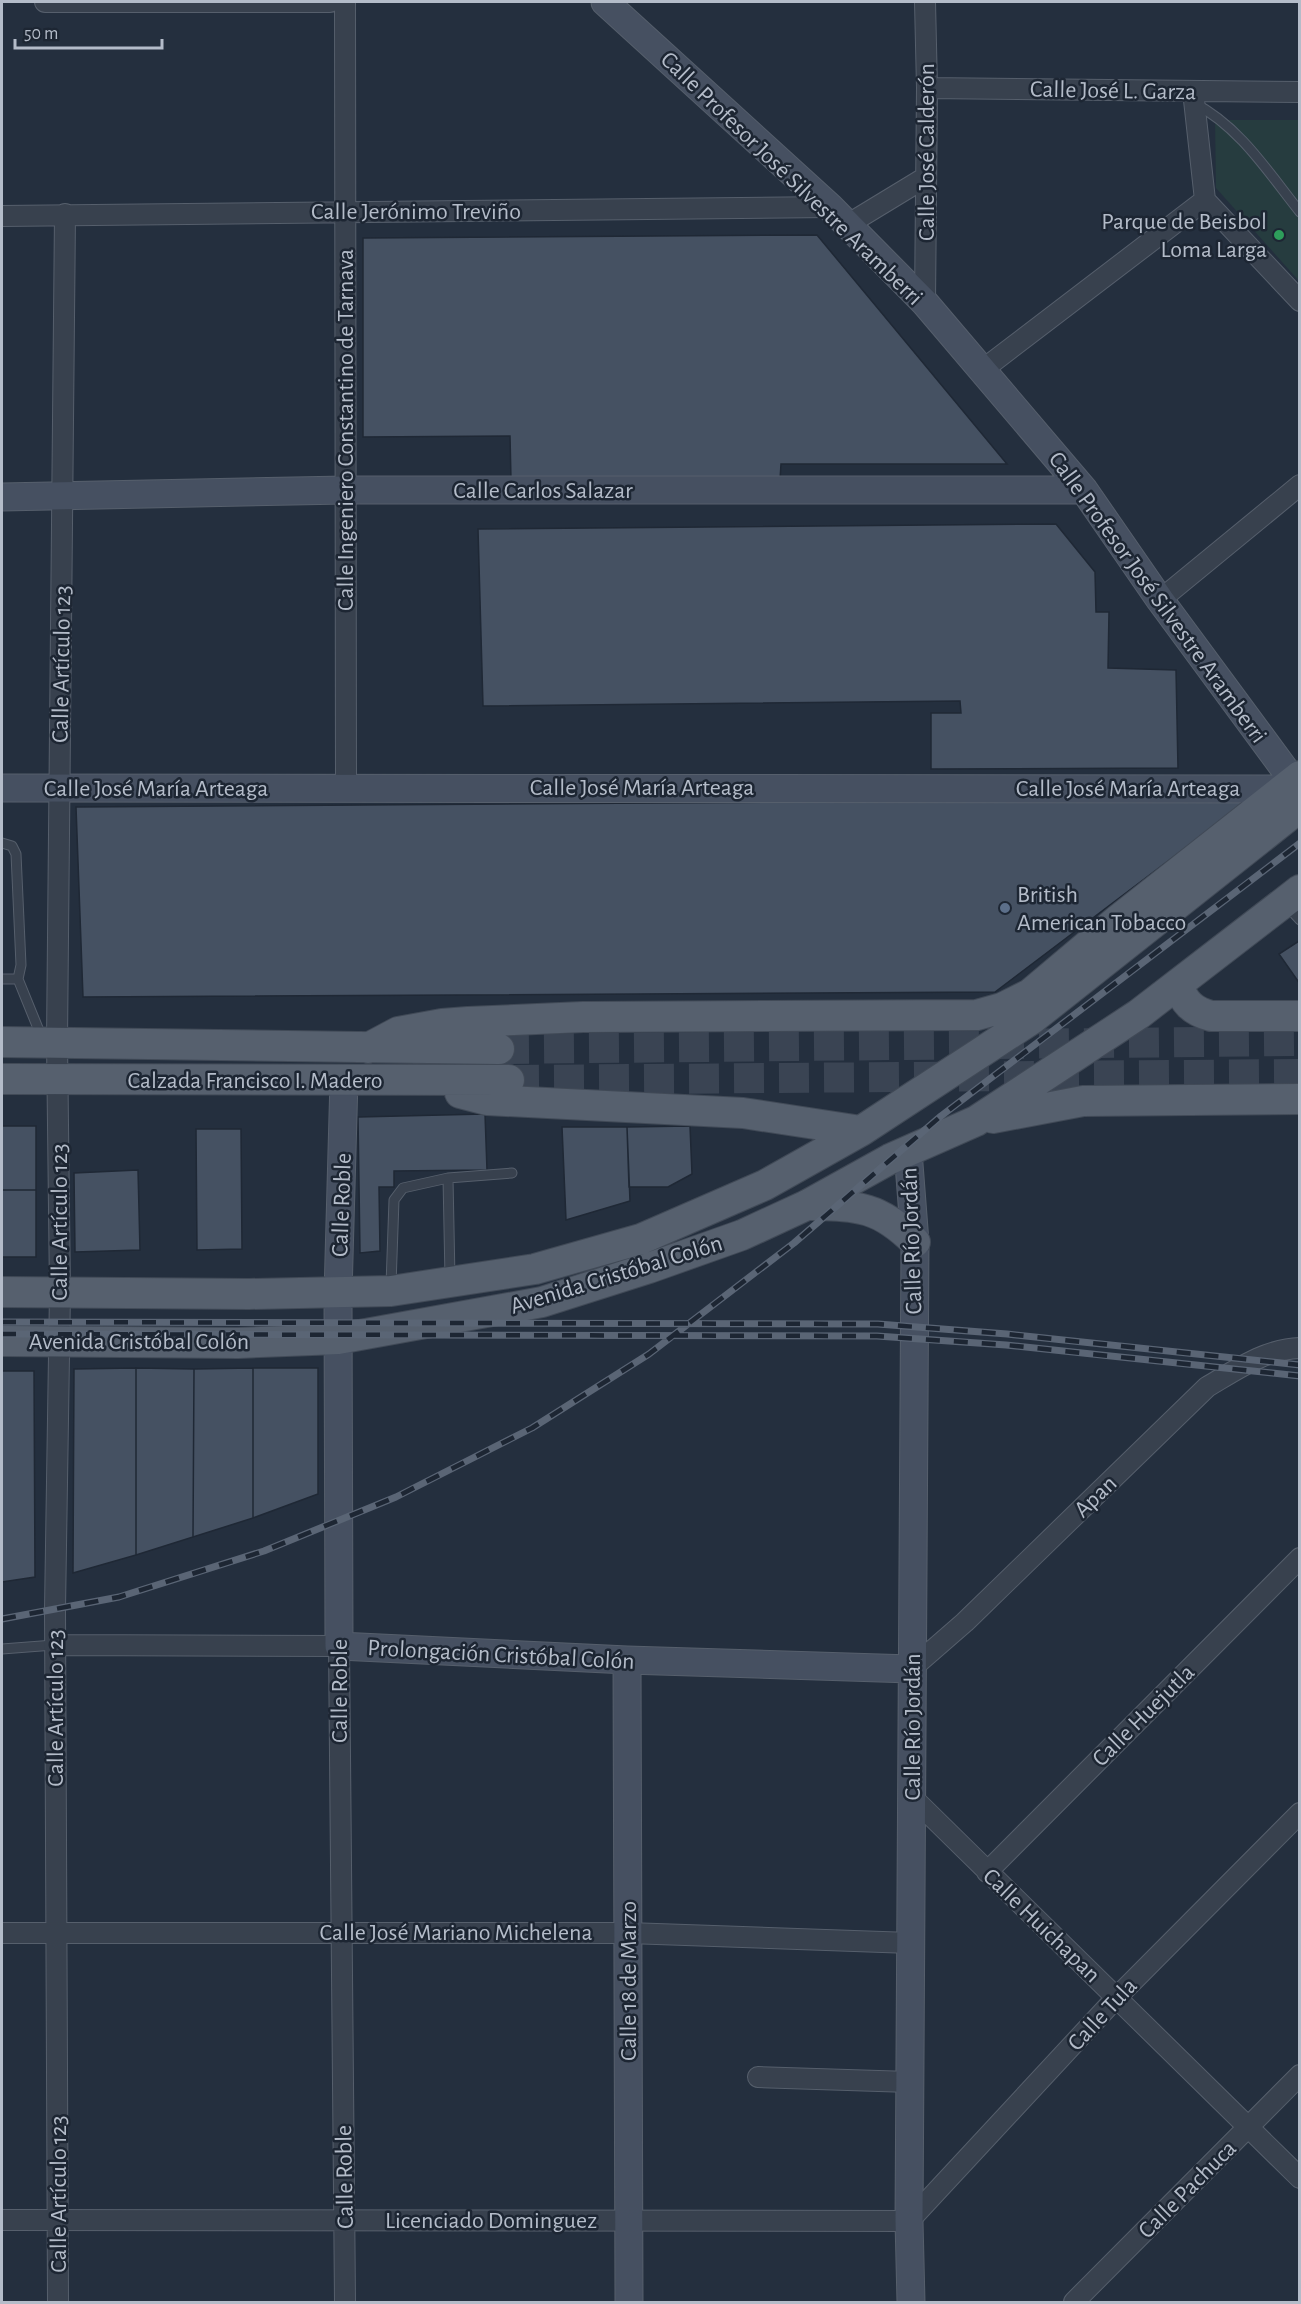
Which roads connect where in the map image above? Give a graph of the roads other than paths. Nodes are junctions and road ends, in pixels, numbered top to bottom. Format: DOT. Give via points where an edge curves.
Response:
graph roads {
  1 [pos="47,2"];
  2 [pos="330,2"];
  3 [pos="345,2"];
  4 [pos="605,2"];
  5 [pos="925,2"];
  6 [pos="927,88"];
  7 [pos="1299,92"];
  8 [pos="1193,97"];
  9 [pos="926,177"];
  10 [pos="1205,200"];
  11 [pos="344,212"];
  12 [pos="1299,212"];
  13 [pos="65,214"];
  14 [pos="2,216"];
  15 [pos="839,216"];
  16 [pos="1299,301"];
  17 [pos="925,303"];
  18 [pos="981,371"];
  19 [pos="1299,485"];
  20 [pos="345,490"];
  21 [pos="1084,490"];
  22 [pos="62,496"];
  23 [pos="2,497"];
  24 [pos="1160,600"];
  25 [pos="346,786"];
  26 [pos="2,788"];
  27 [pos="59,788"];
  28 [pos="1295,789"];
  29 [pos="2,843"];
  30 [pos="1294,904"];
  31 [pos="2,979"];
  32 [pos="18,979"];
  33 [pos="1178,985"];
  34 [pos="1299,1016"];
  35 [pos="51,1041"];
  36 [pos="2,1042"];
  37 [pos="368,1048"];
  38 [pos="500,1049"];
  39 [pos="2,1079"];
  40 [pos="57,1079"];
  41 [pos="344,1080"];
  42 [pos="433,1080"];
  43 [pos="509,1080"];
  44 [pos="1299,1099"];
  45 [pos="976,1121"];
  46 [pos="861,1131"];
  47 [pos="908,1151"];
  48 [pos="512,1173"];
  49 [pos="448,1178"];
  50 [pos="807,1205"];
  51 [pos="641,1239"];
  52 [pos="915,1242"];
  53 [pos="649,1268"];
  54 [pos="451,1283"];
  55 [pos="391,1291"];
  56 [pos="2,1292"];
  57 [pos="60,1292"];
  58 [pos="338,1294"];
  59 [pos="338,1339"];
  60 [pos="2,1341"];
  61 [pos="59,1341"];
  62 [pos="1298,1350"];
  63 [pos="1299,1558"];
  64 [pos="54,1645"];
  65 [pos="339,1646"];
  66 [pos="2,1649"];
  67 [pos="627,1660"];
  68 [pos="911,1669"];
  69 [pos="913,1798"];
  70 [pos="1299,1813"];
  71 [pos="987,1872"];
  72 [pos="341,1931"];
  73 [pos="57,1932"];
  74 [pos="2,1933"];
  75 [pos="628,1933"];
  76 [pos="911,1943"];
  77 [pos="1116,1998"];
  78 [pos="1299,2075"];
  79 [pos="758,2077"];
  80 [pos="910,2082"];
  81 [pos="1248,2127"];
  82 [pos="1299,2178"];
  83 [pos="58,2219"];
  84 [pos="345,2219"];
  85 [pos="2,2220"];
  86 [pos="629,2221"];
  87 [pos="909,2221"];
  88 [pos="58,2302"];
  89 [pos="345,2302"];
  90 [pos="629,2302"];
  91 [pos="911,2302"];
  92 [pos="1074,2302"];
  1 -- 2 [label="street"];
  3 -- 11 [label="street, Calle Ingeniero Constantino de Tarnava"];
  4 -- 15 [label="street, Calle Profesor José Silvestre Aramberri"];
  5 -- 6 [label="street, Calle José Calderón"];
  6 -- 8 [label="street, Calle José L. Garza"];
  6 -- 9 [label="street, Calle José Calderón"];
  7 -- 8 [label="street, Calle José L. Garza"];
  8 -- 10 [label="street"];
  8 -- 12 [label="lane" via="1242,139"];
  9 -- 15 [label="street"];
  9 -- 17 [label="street, Calle José Calderón"];
  10 -- 16 [label="street"];
  10 -- 18 [label="street"];
  11 -- 13 [label="street, Calle Jerónimo Treviño"];
  11 -- 15 [label="street, Calle Jerónimo Treviño"];
  11 -- 20 [label="street, Calle Ingeniero Constantino de Tarnava"];
  13 -- 14 [label="street, Calle Jerónimo Treviño"];
  13 -- 22 [label="street, Calle Artículo 123"];
  15 -- 17 [label="street, Calle Profesor José Silvestre Aramberri"];
  17 -- 18 [label="street, Calle Profesor José Silvestre Aramberri"];
  18 -- 21 [label="street, Calle Profesor José Silvestre Aramberri"];
  19 -- 24 [label="street"];
  20 -- 21 [label="street, Calle Carlos Salazar"];
  20 -- 22 [label="street, Calle Carlos Salazar"];
  20 -- 25 [label="street, Calle Ingeniero Constantino de Tarnava"];
  21 -- 24 [label="street, Calle Profesor José Silvestre Aramberri"];
  22 -- 23 [label="street, Calle Carlos Salazar"];
  22 -- 27 [label="street, Calle Artículo 123"];
  24 -- 28 [label="street, Calle Profesor José Silvestre Aramberri"];
  25 -- 27 [label="street, Calle José María Arteaga"];
  25 -- 28 [label="street, Calle José María Arteaga"];
  26 -- 27 [label="street, Calle José María Arteaga"];
  27 -- 35 [label="street, Calle Artículo 123"];
  28 -- 37 [label="main road" via="1119,919 1030,994 977,1015 583,1017 451,1023 398,1032"];
  28 -- 46 [label="main road, Avenida Cristóbal Colón" via="1032,1019"];
  29 -- 32 [label="lane" via="12,846 16,854 21,931"];
  30 -- 33 [label="main road, Avenida Cristóbal Colón"];
  31 -- 32 [label="lane"];
  32 -- 35 [label="lane"];
  33 -- 34 [label="main road" via="1183,999 1200,1013 1211,1016"];
  33 -- 45 [label="main road, Avenida Cristóbal Colón"];
  35 -- 36 [label="main road, Calzada Francisco I. Madero"];
  35 -- 37 [label="main road, Calzada Francisco I. Madero"];
  35 -- 40 [label="street, Calle Artículo 123"];
  37 -- 38 [label="main road, Calzada Francisco I. Madero"];
  39 -- 40 [label="main road, Calzada Francisco I. Madero"];
  40 -- 41 [label="main road, Calzada Francisco I. Madero"];
  40 -- 57 [label="street, Calle Artículo 123"];
  41 -- 42 [label="main road, Calzada Francisco I. Madero"];
  41 -- 58 [label="street, Calle Roble"];
  42 -- 43 [label="main road, Calzada Francisco I. Madero"];
  42 -- 46 [label="main road" via="487,1100 743,1113"];
  44 -- 45 [label="main road" via="1083,1101"];
  45 -- 47 [label="main road, Avenida Cristóbal Colón"];
  46 -- 51 [label="main road, Avenida Cristóbal Colón" via="765,1185"];
  47 -- 50 [label="main road, Avenida Cristóbal Colón"];
  47 -- 52 [label="street, Calle Río Jordán"];
  48 -- 49 [label="lane"];
  49 -- 54 [label="lane"];
  49 -- 55 [label="lane" via="403,1188 394,1200"];
  50 -- 52 [label="main road" via="857,1207 882,1214"];
  50 -- 53 [label="main road, Avenida Cristóbal Colón"];
  51 -- 53 [label="main road"];
  51 -- 54 [label="main road, Avenida Cristóbal Colón" via="534,1269"];
  52 -- 68 [label="street, Calle Río Jordán"];
  53 -- 59 [label="main road, Avenida Cristóbal Colón" via="543,1302"];
  54 -- 55 [label="main road, Avenida Cristóbal Colón"];
  55 -- 58 [label="main road, Avenida Cristóbal Colón"];
  56 -- 57 [label="main road, Avenida Cristóbal Colón"];
  57 -- 58 [label="main road, Avenida Cristóbal Colón"];
  57 -- 61 [label="street, Calle Artículo 123"];
  58 -- 59 [label="street, Calle Roble"];
  59 -- 61 [label="main road, Avenida Cristóbal Colón" via="238,1343"];
  59 -- 65 [label="street, Calle Roble"];
  60 -- 61 [label="main road, Avenida Cristóbal Colón"];
  61 -- 64 [label="street, Calle Artículo 123"];
  62 -- 68 [label="street, Apan" via="1253,1360 1208,1387 965,1622"];
  63 -- 71 [label="street, Calle Huejutla"];
  64 -- 65 [label="street, Prolongación Cristóbal Colón"];
  64 -- 66 [label="lane"];
  64 -- 73 [label="street, Calle Artículo 123"];
  65 -- 67 [label="street, Prolongación Cristóbal Colón"];
  65 -- 72 [label="street, Calle Roble"];
  67 -- 68 [label="street, Prolongación Cristóbal Colón"];
  67 -- 75 [label="street, Calle 18 de Marzo"];
  68 -- 69 [label="street, Calle Río Jordán"];
  69 -- 71 [label="street, Calle Huichapan"];
  69 -- 76 [label="street, Calle Río Jordán"];
  70 -- 77 [label="street, Calle Tula"];
  71 -- 77 [label="street, Calle Huichapan"];
  72 -- 73 [label="street, Calle José Mariano Michelena"];
  72 -- 75 [label="street, Calle José Mariano Michelena"];
  72 -- 84 [label="street, Calle Roble"];
  73 -- 74 [label="street, Calle José Mariano Michelena"];
  73 -- 83 [label="street, Calle Artículo 123"];
  75 -- 76 [label="street, Calle José Mariano Michelena"];
  75 -- 86 [label="street, Calle 18 de Marzo"];
  76 -- 80 [label="street, Calle Río Jordán"];
  77 -- 81 [label="street, Calle Huichapan"];
  77 -- 87 [label="street, Calle Tula"];
  78 -- 81 [label="street, Calle Pachuca"];
  79 -- 80 [label="street"];
  80 -- 87 [label="street, Calle Río Jordán"];
  81 -- 82 [label="street, Calle Huichapan"];
  81 -- 92 [label="street, Calle Pachuca"];
  83 -- 84 [label="street, Licenciado Dominguez"];
  83 -- 85 [label="street, Licenciado Dominguez"];
  83 -- 88 [label="street, Calle Artículo 123"];
  84 -- 86 [label="street, Licenciado Dominguez"];
  84 -- 89 [label="street, Calle Roble"];
  86 -- 87 [label="street, Licenciado Dominguez"];
  86 -- 90 [label="street, Calle 18 de Marzo"];
  87 -- 91 [label="street, Calle Río Jordán"];
}
